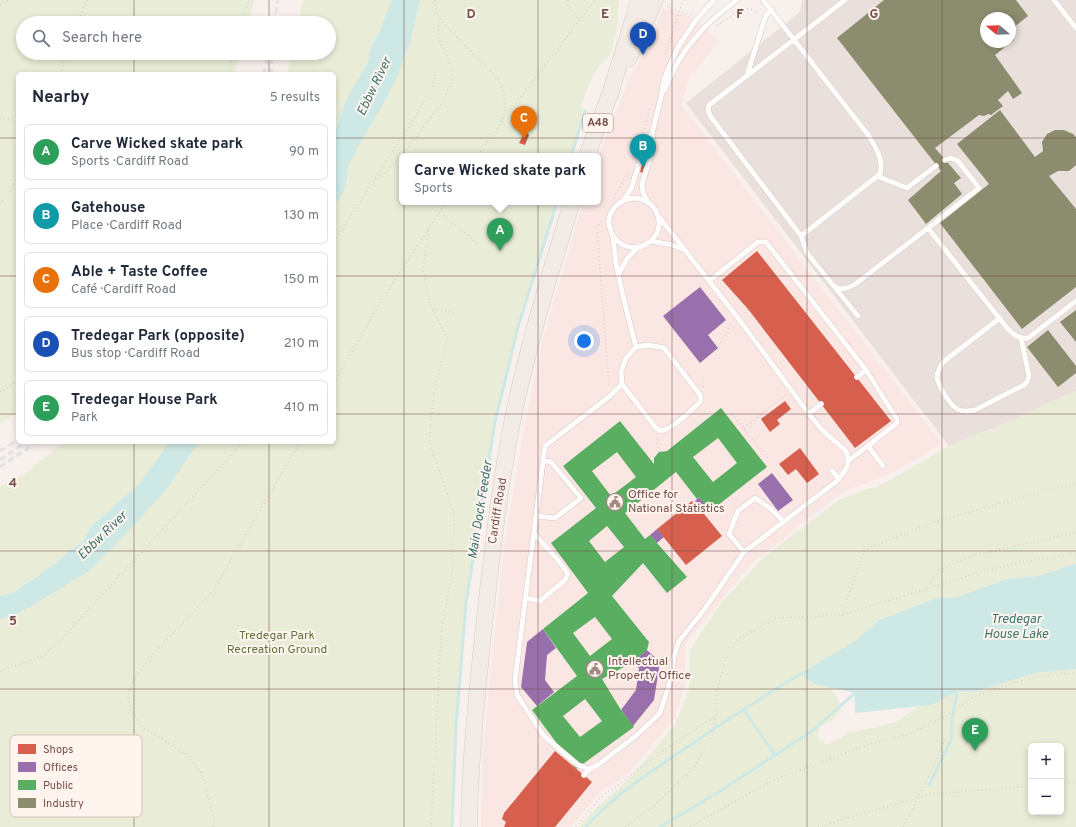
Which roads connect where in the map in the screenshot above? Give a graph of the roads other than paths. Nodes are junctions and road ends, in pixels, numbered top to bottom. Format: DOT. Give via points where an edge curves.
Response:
graph roads {
  1 [pos="633,0"];
  2 [pos="639,0"];
  3 [pos="714,0"];
  4 [pos="737,0"];
  5 [pos="763,0"];
  6 [pos="845,0"];
  7 [pos="1054,0"];
  8 [pos="660,4"];
  9 [pos="772,10"];
  10 [pos="630,27"];
  11 [pos="1076,28"];
  12 [pos="795,39"];
  13 [pos="746,76"];
  14 [pos="612,91"];
  15 [pos="661,97"];
  16 [pos="652,134"];
  17 [pos="588,153"];
  18 [pos="945,160"];
  19 [pos="936,166"];
  20 [pos="877,176"];
  21 [pos="623,201"];
  22 [pos="648,203"];
  23 [pos="571,205"];
  24 [pos="656,213"];
  25 [pos="928,228"];
  26 [pos="613,236"];
  27 [pos="801,236"];
  28 [pos="652,241"];
  29 [pos="637,248"];
  30 [pos="686,250"];
  31 [pos="618,275"];
  32 [pos="710,281"];
  33 [pos="832,284"];
  34 [pos="1076,301"];
  35 [pos="858,316"];
  36 [pos="1000,318"];
  37 [pos="1021,338"];
  38 [pos="636,347"];
  39 [pos="866,370"];
  40 [pos="857,377"];
  41 [pos="622,384"];
  42 [pos="821,404"];
  43 [pos="809,414"];
  44 [pos="868,446"];
  45 [pos="542,460"];
  46 [pos="849,460"];
  47 [pos="883,466"];
  48 [pos="832,471"];
  49 [pos="839,479"];
  50 [pos="536,516"];
  51 [pos="783,522"];
  52 [pos="534,533"];
  53 [pos="744,552"];
  54 [pos="526,598"];
  55 [pos="590,769"];
  56 [pos="584,776"];
  57 [pos="469,827"];
  1 -- 10 [label="main road, A48"];
  2 -- 10 [label="main road, A48"];
  3 -- 15 [label="lane" via="696,20 678,47 664,79"];
  4 -- 15 [label="lane" via="704,27 679,61"];
  5 -- 9 [label="lane"];
  6 -- 12 [label="lane"];
  7 -- 11 [label="lane"];
  8 -- 14 [label="main road, A48"];
  9 -- 12 [label="lane"];
  9 -- 13 [label="lane" via="766,16"];
  10 -- 14 [label="main road, A48"];
  12 -- 13 [label="lane"];
  12 -- 20 [label="lane" via="869,136 882,166"];
  13 -- 27 [label="lane" via="709,106 708,110"];
  14 -- 17 [label="main road, A48"];
  15 -- 16 [label="lane"];
  16 -- 21 [label="lane" via="647,139 631,189"];
  16 -- 22 [label="lane" via="653,148 642,184"];
  18 -- 25 [label="lane" via="951,158 958,161 980,188"];
  19 -- 20 [label="lane" via="907,188"];
  20 -- 27 [label="lane"];
  21 -- 22 [label="lane" via="635,198"];
  21 -- 26 [label="lane" via="610,215 609,227"];
  22 -- 24 [label="lane"];
  23 -- 57 [label="main road, Cardiff Road" via="534,333 516,408 494,533 477,690"];
  24 -- 28 [label="lane" via="658,228"];
  24 -- 30 [label="lane"];
  25 -- 33 [label="lane" via="854,285 838,289"];
  25 -- 36 [label="lane"];
  26 -- 29 [label="lane" via="620,244"];
  26 -- 31 [label="lane"];
  27 -- 33 [label="lane" via="807,253"];
  28 -- 29 [label="lane"];
  28 -- 30 [label="lane" via="672,244"];
  29 -- 31 [label="lane"];
  30 -- 32 [label="lane"];
  31 -- 38 [label="lane"];
  32 -- 39 [label="lane" via="758,242 766,242"];
  32 -- 43 [label="lane"];
  33 -- 35 [label="lane"];
  34 -- 37 [label="lane" via="1028,338"];
  36 -- 37 [label="lane"];
  36 -- 37 [label="lane" via="943,362 939,369 937,377 940,386 953,406 959,410 975,410 1024,385 1029,376"];
  38 -- 41 [label="lane" via="626,358 621,372"];
  38 -- 41 [label="lane" via="648,345 664,348 701,396 700,402 667,430 661,431"];
  39 -- 40 [label="lane"];
  39 -- 44 [label="lane" via="897,419 897,423"];
  41 -- 45 [label="lane" via="545,446"];
  42 -- 43 [label="lane"];
  43 -- 46 [label="lane" via="822,430 846,451"];
  44 -- 46 [label="lane"];
  44 -- 47 [label="lane"];
  45 -- 50 [label="lane"];
  45 -- 50 [label="lane" via="551,462 581,498 555,518"];
  46 -- 49 [label="lane" via="846,471"];
  48 -- 49 [label="lane"];
  49 -- 51 [label="lane"];
  50 -- 52 [label="lane"];
  51 -- 53 [label="lane"];
  51 -- 53 [label="lane" via="770,508 755,498 738,511 730,534"];
  52 -- 54 [label="lane"];
  52 -- 54 [label="lane" via="568,574 566,580 540,601"];
  53 -- 55 [label="lane" via="679,641 660,713 637,735"];
  54 -- 55 [label="lane" via="515,680 516,695 544,736 578,765"];
  55 -- 56 [label="lane"];
}
